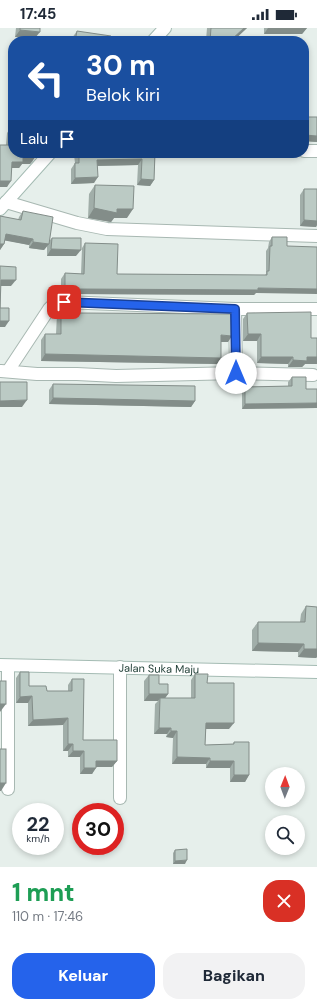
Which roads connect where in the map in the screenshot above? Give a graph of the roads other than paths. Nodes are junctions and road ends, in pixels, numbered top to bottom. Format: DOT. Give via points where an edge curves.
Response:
graph roads {
  1 [pos="165,28"];
  2 [pos="158,36"];
  3 [pos="46,158"];
  4 [pos="3,206"];
  5 [pos="317,236"];
  6 [pos="235,309"];
  7 [pos="317,309"];
  8 [pos="4,371"];
  9 [pos="236,373"];
  10 [pos="313,375"];
  11 [pos="4,666"];
  12 [pos="120,667"];
  13 [pos="317,672"];
  14 [pos="8,789"];
  15 [pos="120,798"];
  1 -- 2 [label="street"];
  3 -- 4 [label="street"];
  4 -- 5 [label="street" via="107,229"];
  6 -- 7 [label="street"];
  6 -- 8 [label="street" via="64,302 49,309"];
  6 -- 9 [label="street"];
  8 -- 9 [label="street" via="116,376"];
  9 -- 10 [label="street"];
  11 -- 12 [label="street, Jalan Suka Maju"];
  11 -- 14 [label="street"];
  12 -- 13 [label="street, Jalan Suka Maju"];
  12 -- 15 [label="street"];
}
